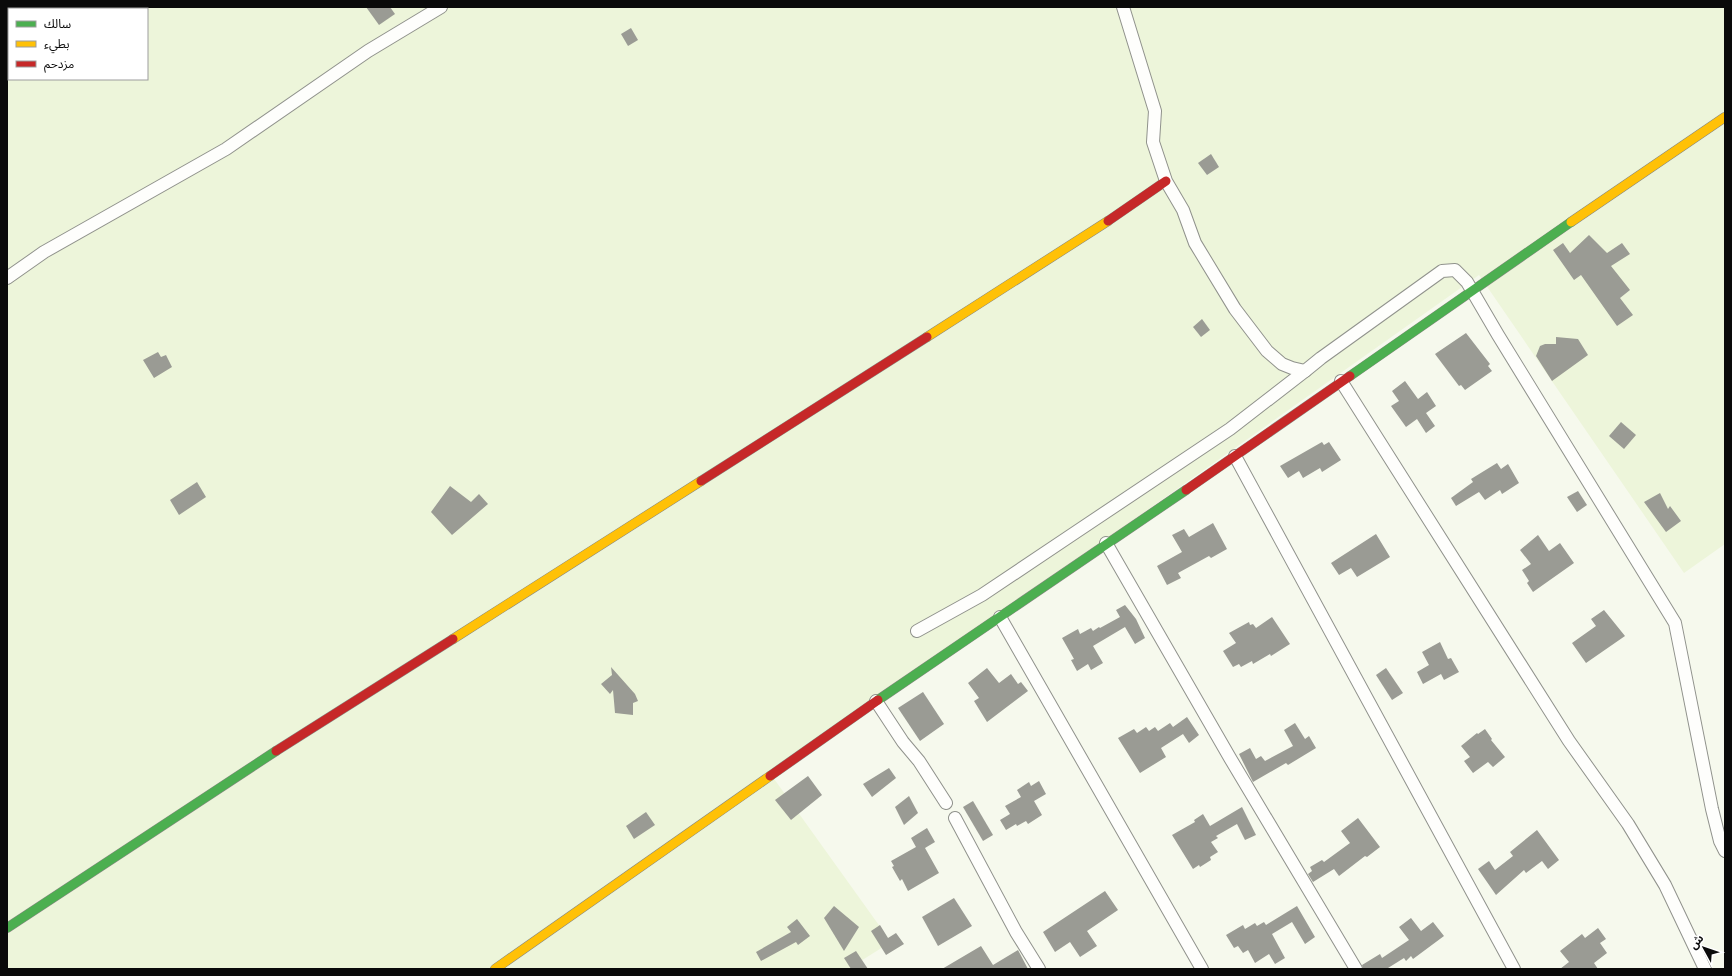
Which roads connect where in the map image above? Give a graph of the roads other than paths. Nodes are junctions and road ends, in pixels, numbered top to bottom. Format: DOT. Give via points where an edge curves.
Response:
graph roads {
  1 [pos="441,7"];
  2 [pos="1123,7"];
  3 [pos="1725,117"];
  4 [pos="1166,181"];
  5 [pos="7,278"];
  6 [pos="1471,291"];
  7 [pos="1305,371"];
  8 [pos="1341,381"];
  9 [pos="1235,456"];
  10 [pos="1106,543"];
  11 [pos="1000,617"];
  12 [pos="918,631"];
  13 [pos="876,701"];
  14 [pos="946,803"];
  15 [pos="954,818"];
  16 [pos="1725,851"];
  17 [pos="7,928"];
  18 [pos="496,969"];
  19 [pos="1039,969"];
  20 [pos="1202,969"];
  21 [pos="1356,969"];
  22 [pos="1514,969"];
  23 [pos="1705,969"];
  1 -- 5 [label="street" via="368,51 226,148 44,252"];
  2 -- 4 [label="street" via="1155,111 1153,142"];
  3 -- 6 [label="street"];
  4 -- 7 [label="street" via="1182,210 1195,243 1235,309 1267,351 1282,364"];
  4 -- 17 [label="street" via="1080,239 273,752"];
  6 -- 7 [label="street" via="1467,282 1454,270 1442,271"];
  6 -- 8 [label="street"];
  6 -- 16 [label="street" via="1675,622 1712,809"];
  7 -- 12 [label="street" via="1230,429 1088,525 982,595"];
  8 -- 9 [label="street"];
  8 -- 23 [label="street" via="1569,741 1628,824 1665,885"];
  9 -- 10 [label="street"];
  9 -- 22 [label="street"];
  10 -- 11 [label="street"];
  10 -- 21 [label="street"];
  11 -- 13 [label="street"];
  11 -- 20 [label="street"];
  13 -- 14 [label="street" via="903,742 919,760"];
  13 -- 18 [label="street"];
  15 -- 19 [label="street"];
}
